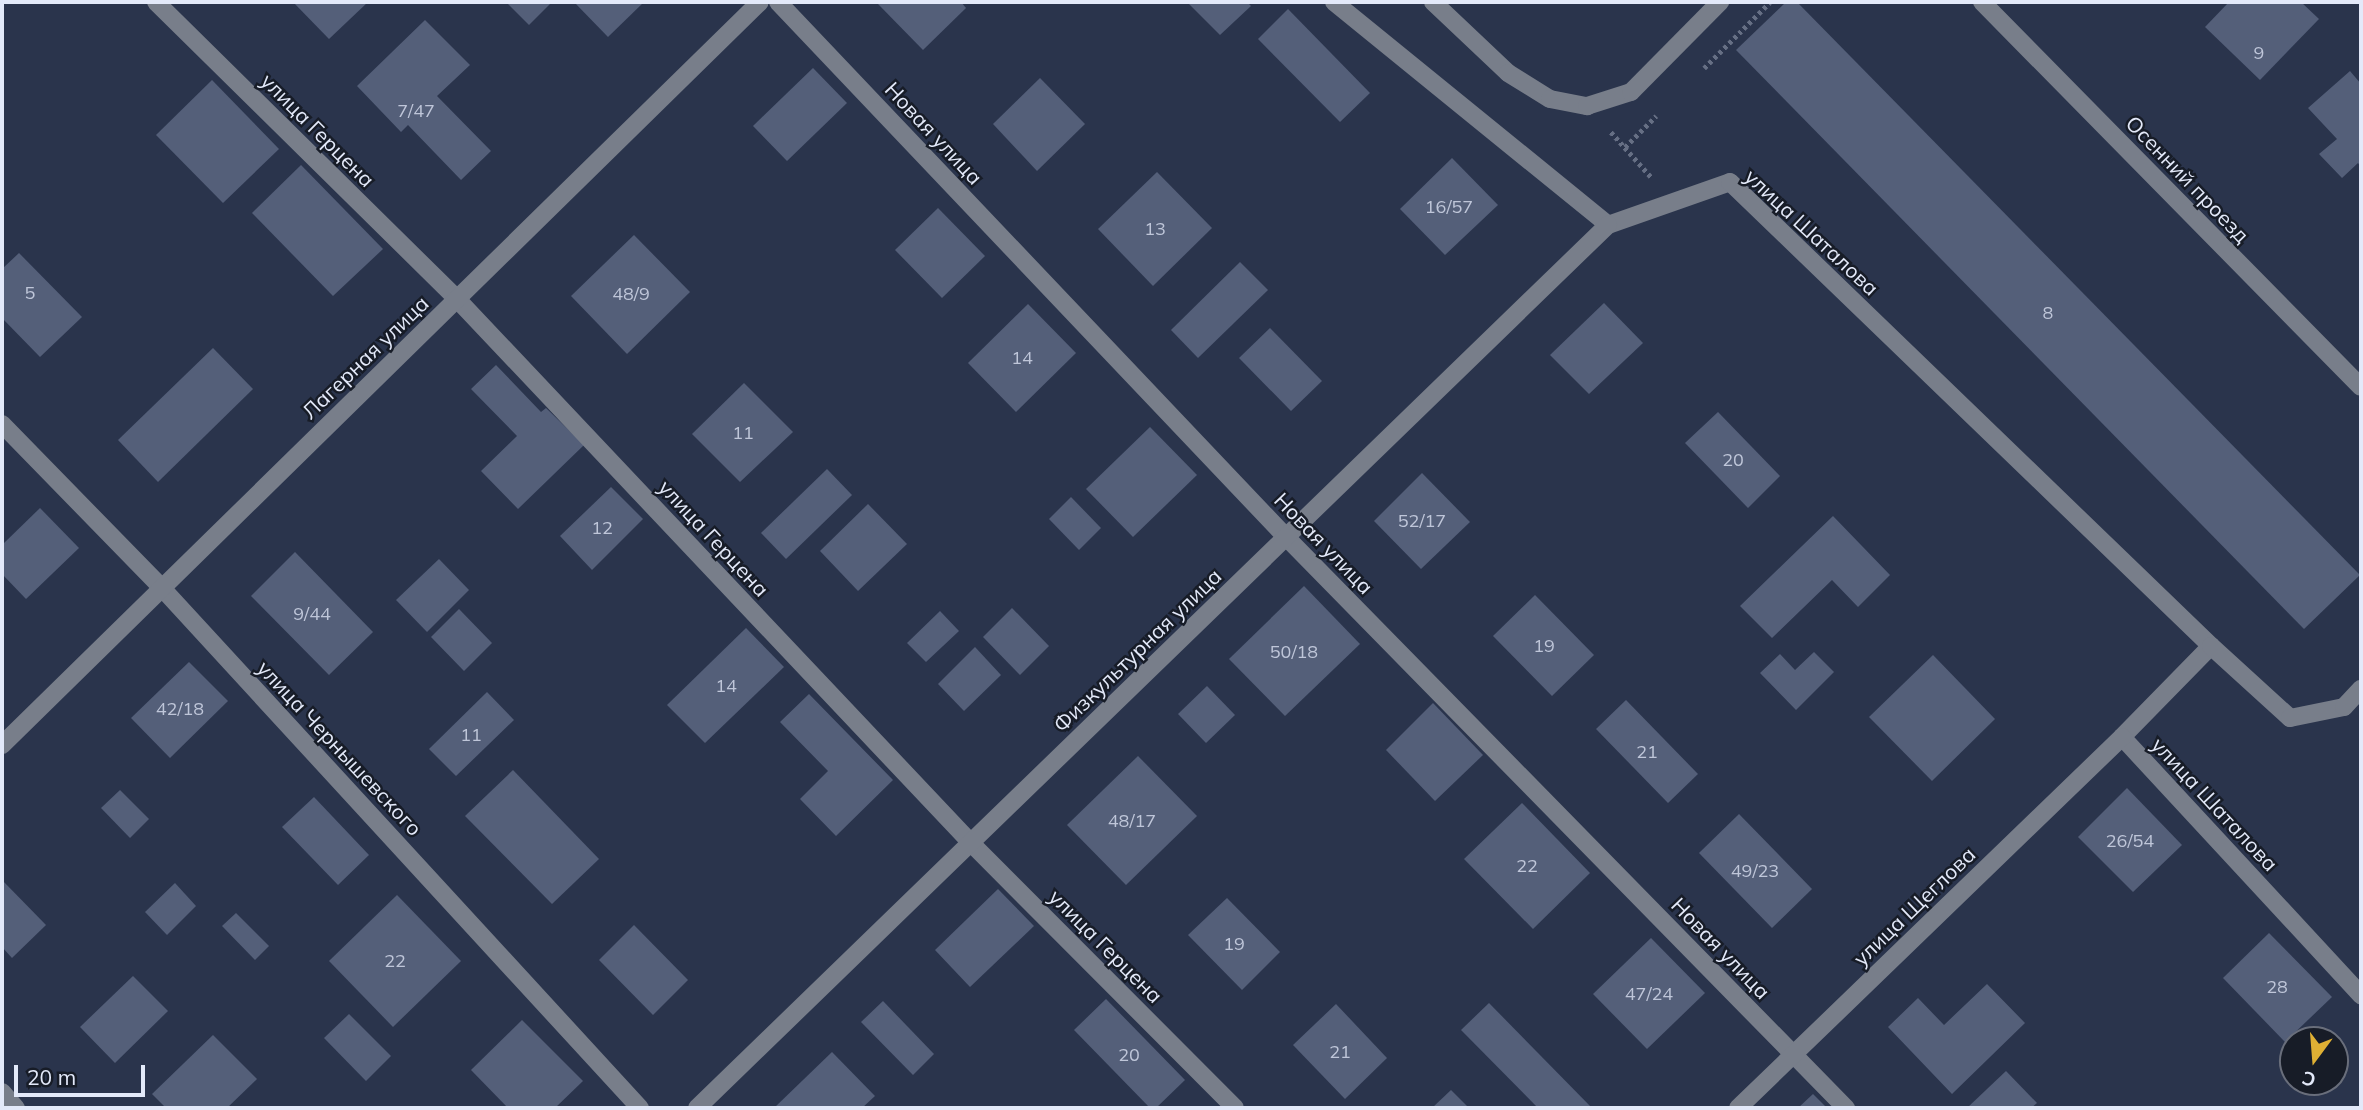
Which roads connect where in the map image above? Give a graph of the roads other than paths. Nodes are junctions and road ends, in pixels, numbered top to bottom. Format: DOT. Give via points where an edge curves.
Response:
graph roads {
  1 [pos="156,2"];
  2 [pos="760,2"];
  3 [pos="778,2"];
  4 [pos="1334,2"];
  5 [pos="1433,2"];
  6 [pos="1720,2"];
  7 [pos="1982,2"];
  8 [pos="1608,225"];
  9 [pos="457,299"];
  10 [pos="2361,387"];
  11 [pos="2,424"];
  12 [pos="1286,537"];
  13 [pos="162,588"];
  14 [pos="2211,646"];
  15 [pos="2361,689"];
  16 [pos="2122,737"];
  17 [pos="2,745"];
  18 [pos="971,843"];
  19 [pos="2361,995"];
  20 [pos="1794,1055"];
  21 [pos="2,1092"];
  22 [pos="16,1108"];
  23 [pos="640,1108"];
  24 [pos="697,1108"];
  25 [pos="1235,1108"];
  26 [pos="1738,1108"];
  27 [pos="1846,1108"];
  1 -- 9 [label="street, улица Герцена"];
  2 -- 9 [label="street, Лагерная улица"];
  3 -- 12 [label="street, Новая улица"];
  4 -- 8 [label="street"];
  5 -- 6 [label="street" via="1508,73 1550,99 1587,106 1631,92"];
  7 -- 10 [label="street, Осенний проезд"];
  8 -- 12 [label="street, Физкультурная улица"];
  8 -- 14 [label="street, улица Шаталова" via="1730,182"];
  9 -- 13 [label="street, Лагерная улица"];
  9 -- 18 [label="street, улица Герцена"];
  11 -- 13 [label="street, улица Чернышевского"];
  12 -- 18 [label="street, Физкультурная улица"];
  12 -- 20 [label="street, Новая улица"];
  13 -- 17 [label="street, Лагерная улица"];
  13 -- 23 [label="street, улица Чернышевского"];
  14 -- 15 [label="street, улица Шаталова" via="2290,718 2344,707"];
  14 -- 16 [label="street, улица Шаталова"];
  16 -- 19 [label="street, улица Шаталова"];
  16 -- 20 [label="street, улица Щеглова"];
  18 -- 24 [label="street, Физкультурная улица"];
  18 -- 25 [label="street, улица Герцена"];
  20 -- 26 [label="street, улица Щеглова"];
  20 -- 27 [label="street, Новая улица"];
  21 -- 22 [label="street"];
}
